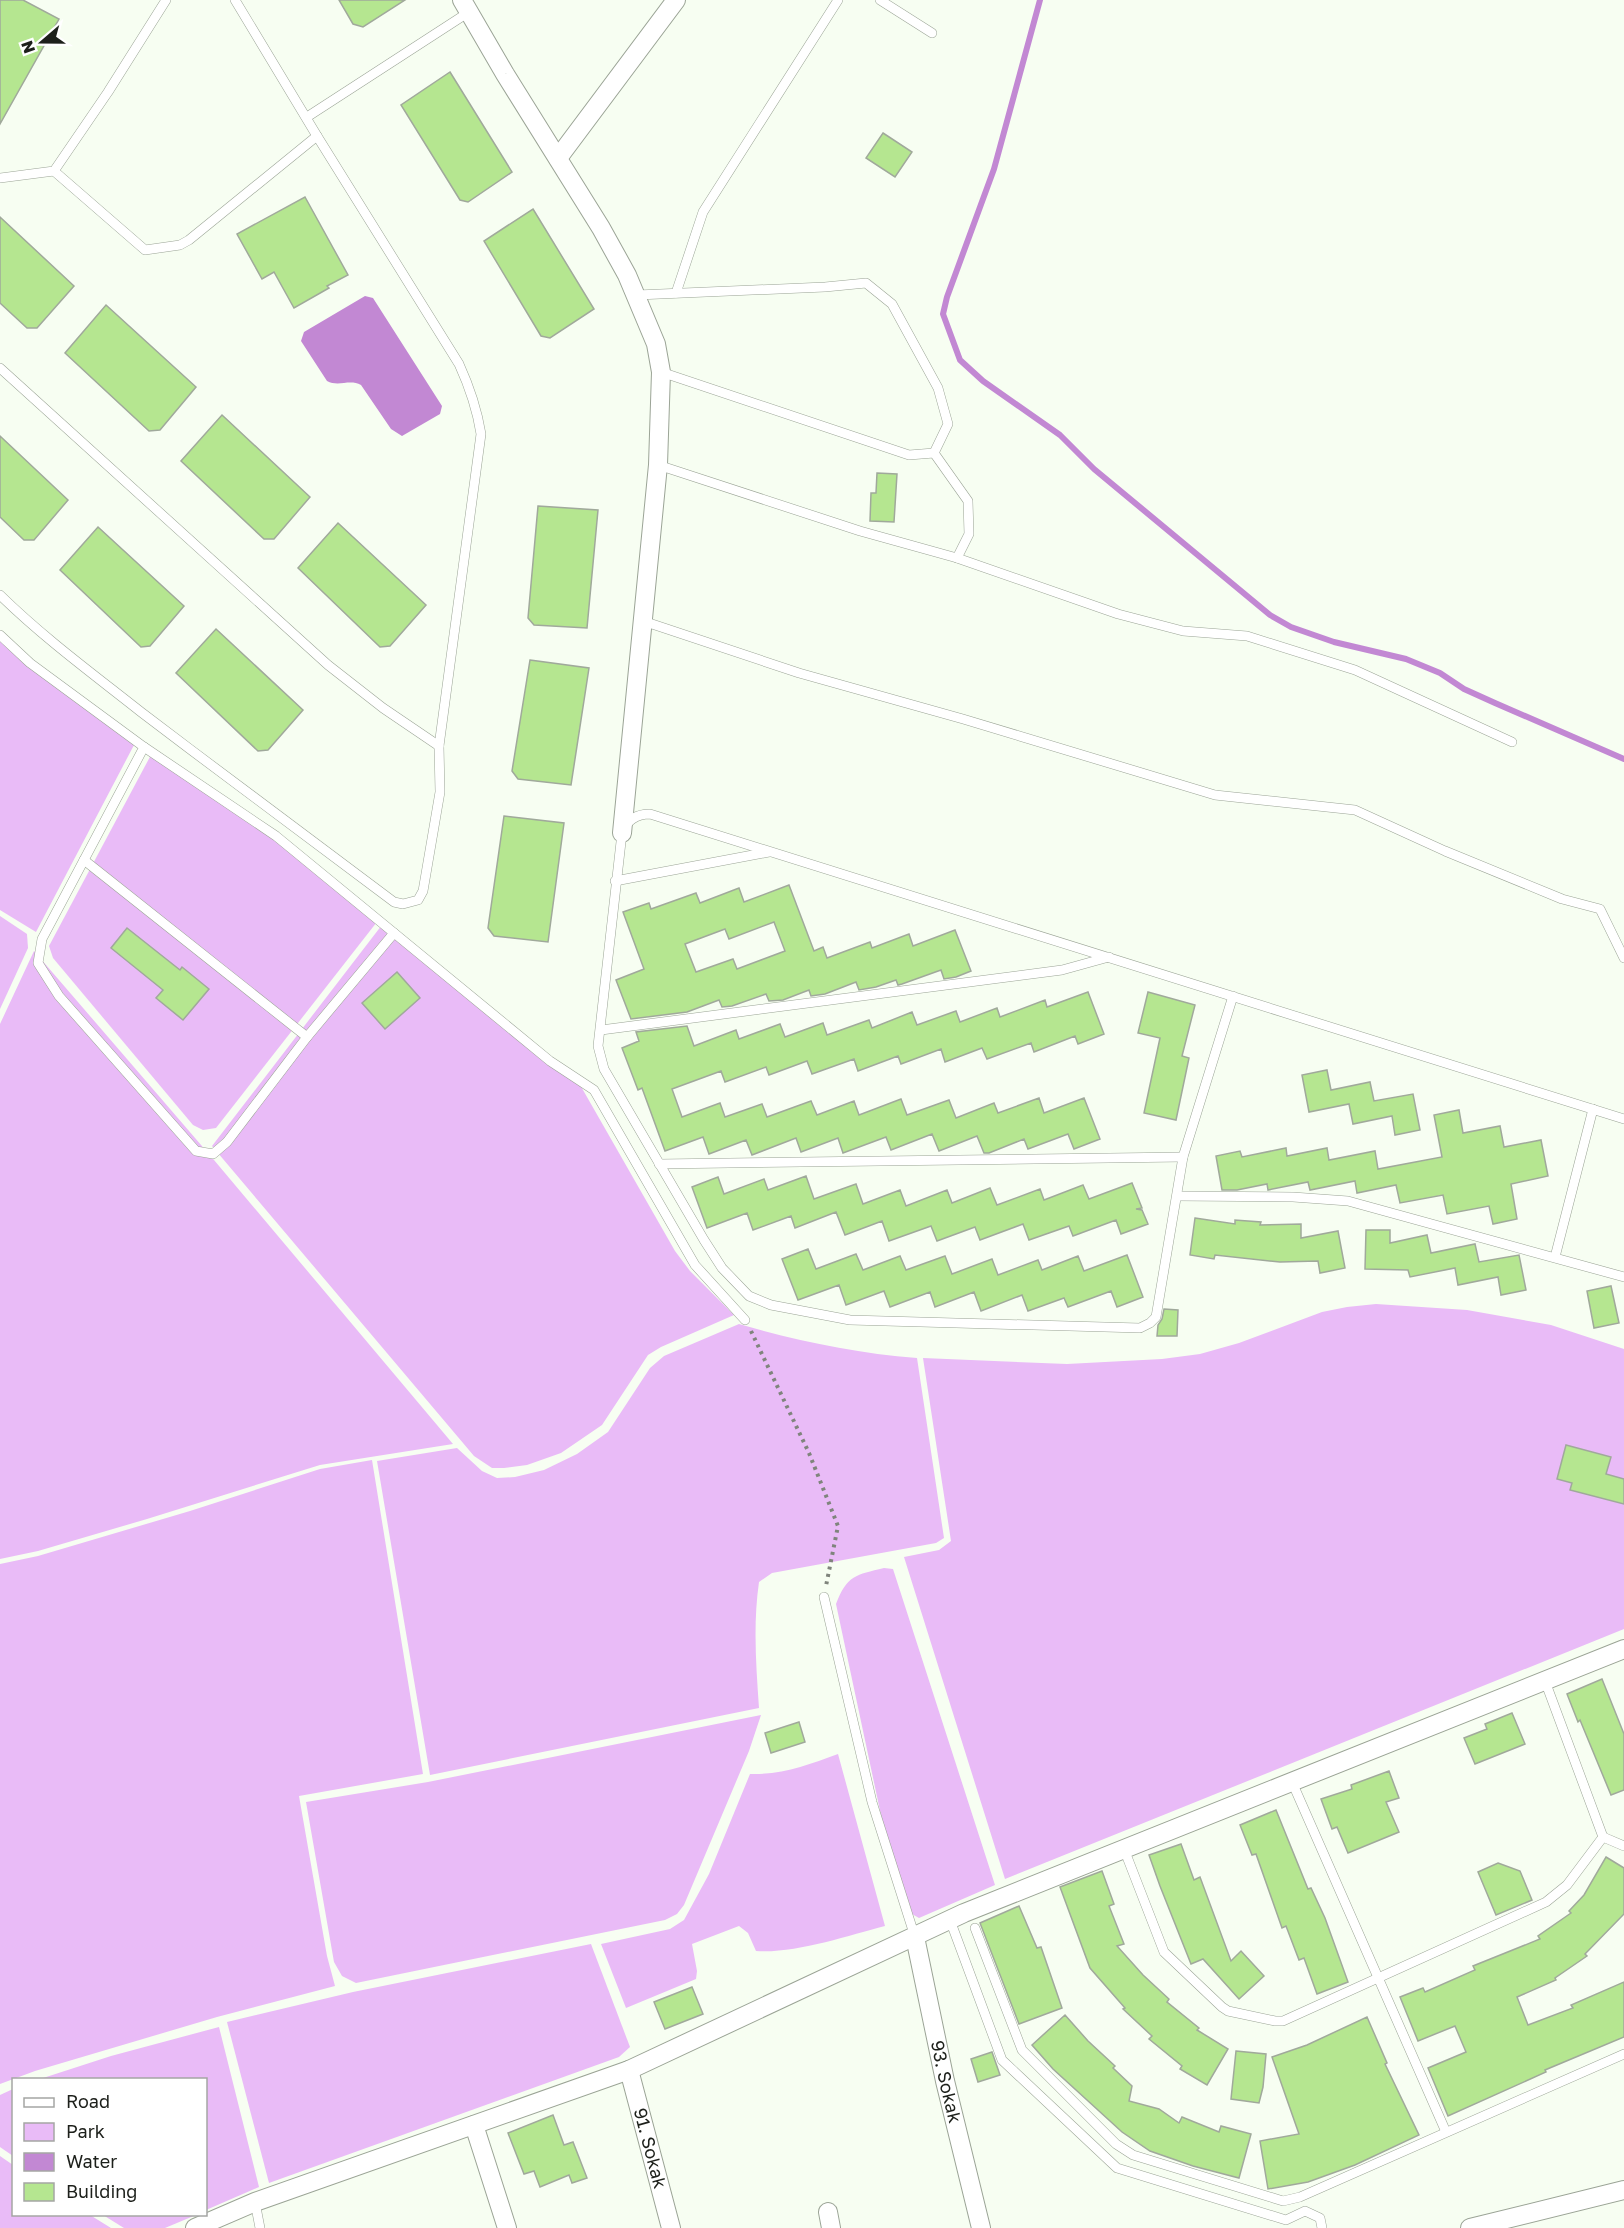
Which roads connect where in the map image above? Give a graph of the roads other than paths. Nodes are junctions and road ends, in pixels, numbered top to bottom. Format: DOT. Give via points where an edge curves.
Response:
graph roads {
  1 [pos="166,0"];
  2 [pos="235,0"];
  3 [pos="676,0"];
  4 [pos="838,0"];
  5 [pos="880,0"];
  6 [pos="465,6"];
  7 [pos="932,33"];
  8 [pos="307,117"];
  9 [pos="317,136"];
  10 [pos="558,158"];
  11 [pos="54,171"];
  12 [pos="0,178"];
  13 [pos="676,293"];
  14 [pos="637,295"];
  15 [pos="0,368"];
  16 [pos="661,372"];
  17 [pos="934,453"];
  18 [pos="658,465"];
  19 [pos="957,558"];
  20 [pos="0,595"];
  21 [pos="643,621"];
  22 [pos="0,635"];
  23 [pos="1512,742"];
  24 [pos="439,746"];
  25 [pos="144,747"];
  26 [pos="622,833"];
  27 [pos="772,852"];
  28 [pos="84,860"];
  29 [pos="615,880"];
  30 [pos="394,933"];
  31 [pos="1109,957"];
  32 [pos="1624,958"];
  33 [pos="1233,996"];
  34 [pos="601,1030"];
  35 [pos="307,1037"];
  36 [pos="1593,1109"];
  37 [pos="1624,1119"];
  38 [pos="1183,1157"];
  39 [pos="659,1164"];
  40 [pos="1177,1196"];
  41 [pos="1555,1257"];
  42 [pos="1624,1277"];
  43 [pos="745,1320"];
  44 [pos="824,1597"];
  45 [pos="1624,1649"];
  46 [pos="1545,1681"];
  47 [pos="1292,1782"];
  48 [pos="1603,1837"];
  49 [pos="1624,1846"];
  50 [pos="1124,1850"];
  51 [pos="951,1920"];
  52 [pos="975,1928"];
  53 [pos="915,1936"];
  54 [pos="1377,1980"];
  55 [pos="1624,2054"];
  56 [pos="629,2070"];
  57 [pos="474,2125"];
  58 [pos="1446,2132"];
  59 [pos="1624,2190"];
  60 [pos="255,2202"];
  61 [pos="195,2228"];
  62 [pos="260,2228"];
  63 [pos="507,2228"];
  64 [pos="671,2228"];
  65 [pos="981,2228"];
  66 [pos="1322,2228"];
  67 [pos="1473,2228"];
  1 -- 11 [label="lane"];
  2 -- 8 [label="lane"];
  3 -- 10 [label="street"];
  4 -- 13 [label="lane" via="703,212"];
  5 -- 7 [label="lane"];
  6 -- 8 [label="lane"];
  6 -- 10 [label="street"];
  8 -- 9 [label="lane"];
  9 -- 11 [label="lane" via="189,240 145,250"];
  9 -- 24 [label="lane" via="459,364 482,434"];
  10 -- 14 [label="street"];
  11 -- 12 [label="lane"];
  13 -- 14 [label="lane"];
  13 -- 17 [label="lane" via="866,283 892,304 938,388 948,424"];
  14 -- 16 [label="street" via="656,344"];
  15 -- 24 [label="lane" via="328,665"];
  16 -- 17 [label="lane" via="909,455"];
  16 -- 18 [label="street"];
  17 -- 19 [label="lane" via="968,501 969,534"];
  18 -- 19 [label="lane" via="860,531"];
  18 -- 21 [label="street"];
  19 -- 23 [label="lane" via="1118,614 1184,631 1247,636 1354,670"];
  20 -- 24 [label="lane" via="78,663 394,902 411,904 423,891 440,792"];
  21 -- 26 [label="street"];
  21 -- 32 [label="lane" via="799,673 1215,795 1355,810 1541,890 1600,909"];
  22 -- 25 [label="lane" via="30,663"];
  25 -- 28 [label="lane"];
  25 -- 30 [label="lane" via="276,836"];
  26 -- 27 [label="lane" via="632,818 650,814"];
  26 -- 29 [label="lane"];
  27 -- 29 [label="lane"];
  27 -- 31 [label="lane"];
  28 -- 35 [label="lane"];
  28 -- 35 [label="lane" via="42,939 39,963 58,996 196,1151 213,1154 227,1142"];
  29 -- 34 [label="lane"];
  30 -- 35 [label="lane"];
  30 -- 43 [label="lane" via="550,1061 594,1090 695,1265"];
  31 -- 33 [label="lane"];
  31 -- 34 [label="lane" via="1062,970"];
  33 -- 36 [label="lane"];
  33 -- 38 [label="lane"];
  34 -- 39 [label="lane" via="598,1046 604,1069"];
  36 -- 37 [label="lane"];
  36 -- 41 [label="lane"];
  38 -- 39 [label="lane"];
  38 -- 40 [label="lane"];
  39 -- 40 [label="lane" via="716,1259 749,1296 771,1305 860,1321 1140,1328 1156,1317"];
  40 -- 41 [label="lane" via="1348,1201"];
  41 -- 42 [label="lane"];
  44 -- 53 [label="lane" via="872,1802"];
  45 -- 46 [label="street"];
  46 -- 47 [label="street"];
  46 -- 48 [label="lane"];
  47 -- 50 [label="street"];
  47 -- 54 [label="lane"];
  48 -- 49 [label="lane"];
  48 -- 54 [label="lane" via="1567,1885 1546,1902"];
  50 -- 51 [label="street"];
  50 -- 54 [label="lane" via="1164,1952 1228,2011 1283,2020"];
  51 -- 53 [label="street"];
  51 -- 66 [label="lane" via="1002,2060 1117,2168 1286,2220 1305,2211 1320,2218"];
  52 -- 58 [label="lane" via="1022,2050 1116,2144 1133,2156 1283,2201"];
  53 -- 56 [label="street"];
  53 -- 65 [label="street, 93. Sokak"];
  54 -- 58 [label="lane"];
  55 -- 58 [label="lane"];
  56 -- 57 [label="street"];
  56 -- 64 [label="street, 91. Sokak"];
  57 -- 60 [label="street"];
  57 -- 63 [label="street"];
  59 -- 67 [label="street"];
  60 -- 61 [label="street"];
  60 -- 62 [label="lane"];
}
